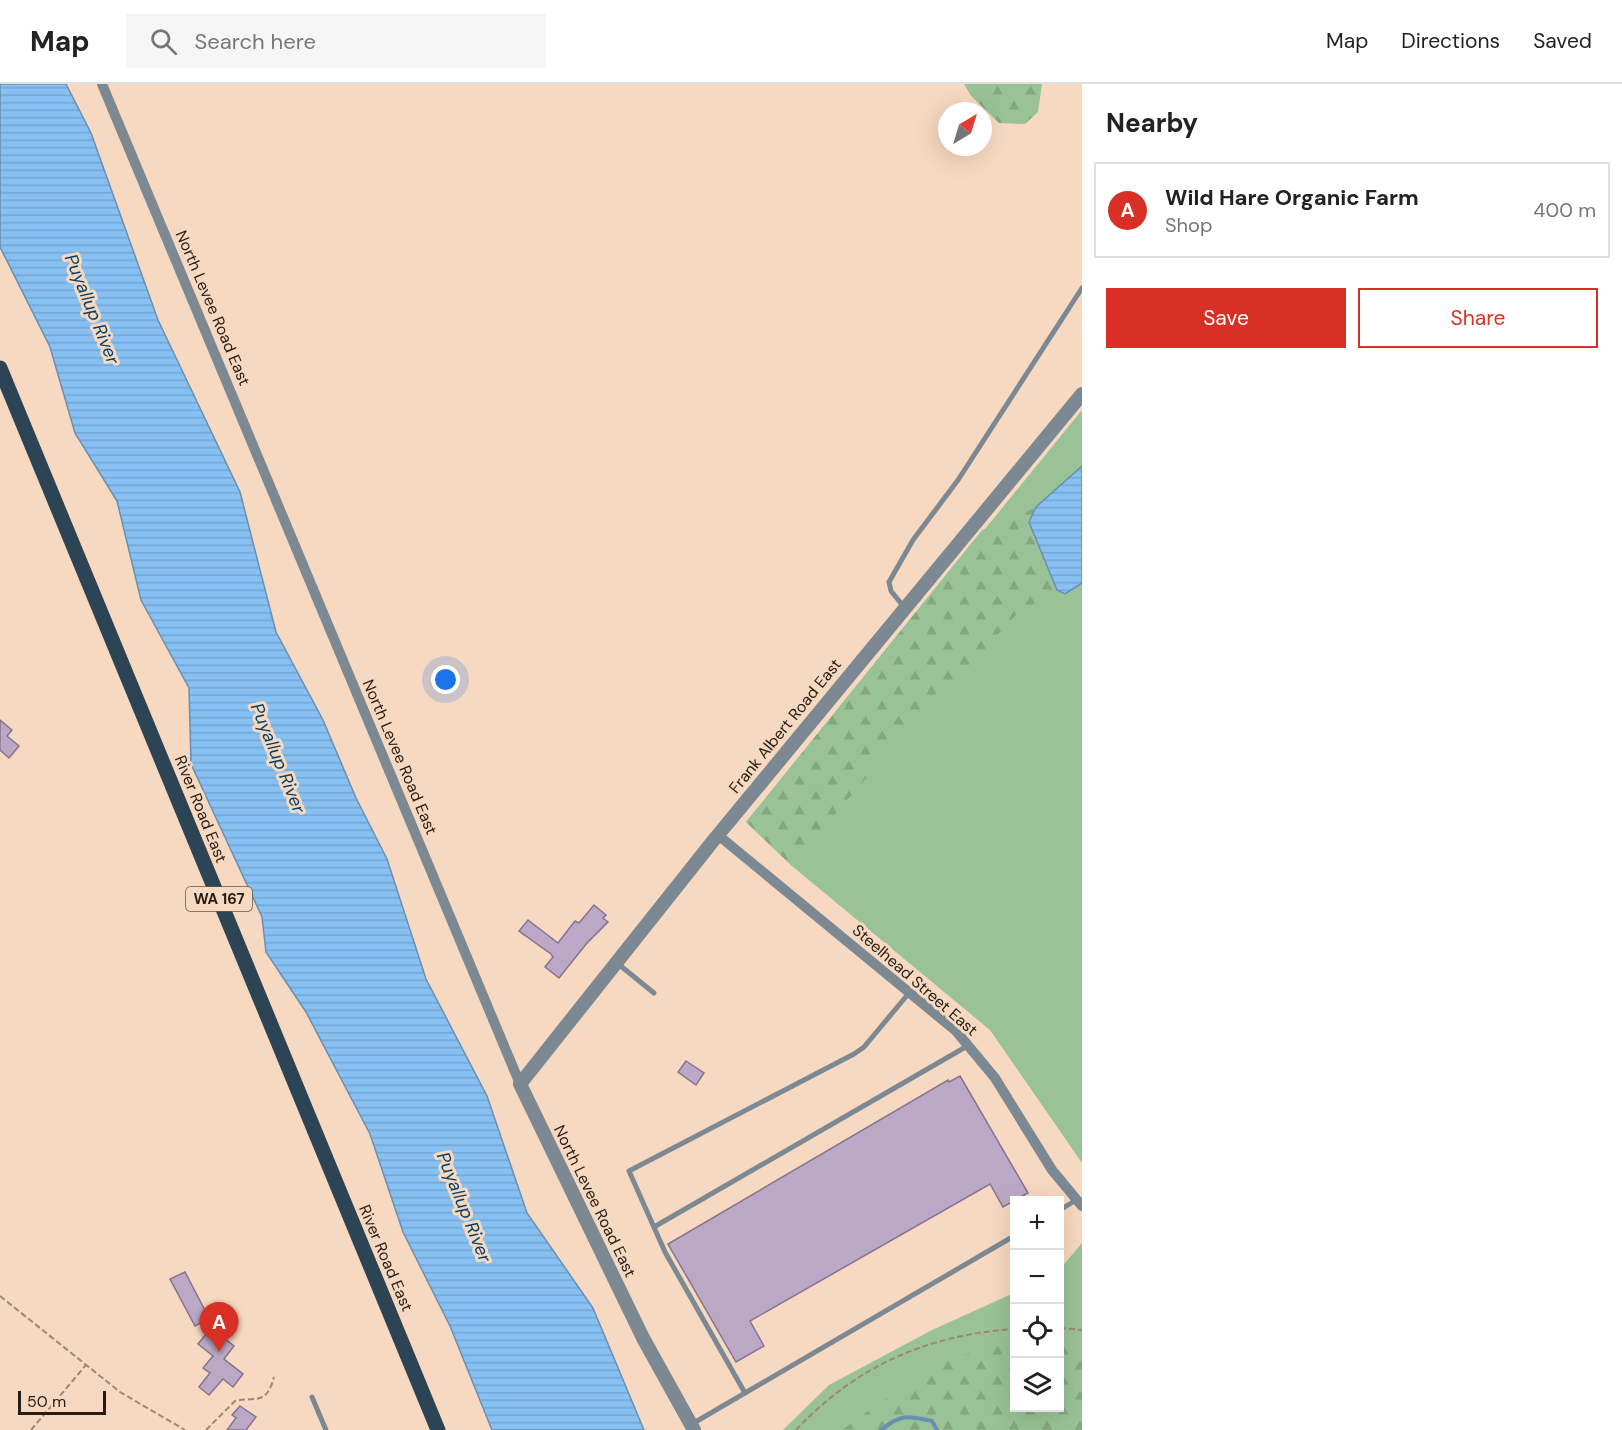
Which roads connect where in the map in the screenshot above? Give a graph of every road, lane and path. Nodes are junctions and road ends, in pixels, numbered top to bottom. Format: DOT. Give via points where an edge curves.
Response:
graph roads {
  1 [pos="102,84"];
  2 [pos="1082,288"];
  3 [pos="0,368"];
  4 [pos="1082,394"];
  5 [pos="905,607"];
  6 [pos="718,835"];
  7 [pos="617,963"];
  8 [pos="654,993"];
  9 [pos="909,993"];
  10 [pos="969,1046"];
  11 [pos="520,1084"];
  12 [pos="1080,1203"];
  13 [pos="1064,1208"];
  14 [pos="654,1227"];
  15 [pos="1010,1238"];
  16 [pos="0,1296"];
  17 [pos="1064,1328"];
  18 [pos="1010,1329"];
  19 [pos="1082,1329"];
  20 [pos="86,1365"];
  21 [pos="274,1377"];
  22 [pos="745,1393"];
  23 [pos="312,1397"];
  24 [pos="692,1427"];
  25 [pos="31,1430"];
  26 [pos="184,1430"];
  27 [pos="206,1430"];
  28 [pos="326,1430"];
  29 [pos="438,1430"];
  30 [pos="796,1430"];
  1 -- 11 [label="street, North Levee Road East"];
  2 -- 5 [label="lane" via="889,582 891,591"];
  3 -- 29 [label="main road, River Road East / WA 167"];
  4 -- 5 [label="street, Frank Albert Road East"];
  5 -- 6 [label="street, Frank Albert Road East"];
  6 -- 7 [label="street, Frank Albert Road East"];
  6 -- 9 [label="street, Steelhead Street East"];
  7 -- 8 [label="lane"];
  7 -- 11 [label="street, Frank Albert Road East"];
  9 -- 10 [label="street, Steelhead Street East"];
  9 -- 14 [label="lane" via="854,1054 629,1171"];
  10 -- 12 [label="street, Steelhead Street East" via="1015,1106 1052,1170"];
  10 -- 14 [label="lane"];
  11 -- 24 [label="street, North Levee Road East" via="643,1338"];
  12 -- 13 [label="lane"];
  14 -- 22 [label="lane"];
  15 -- 22 [label="lane"];
  16 -- 20 [label="path"];
  17 -- 19 [label="path"];
  18 -- 30 [label="path" via="929,1343 889,1360 846,1384"];
  20 -- 25 [label="path"];
  20 -- 26 [label="path" via="120,1392"];
  21 -- 27 [label="path" via="263,1397 257,1401 235,1401"];
  22 -- 24 [label="lane"];
  23 -- 28 [label="lane"];
}
